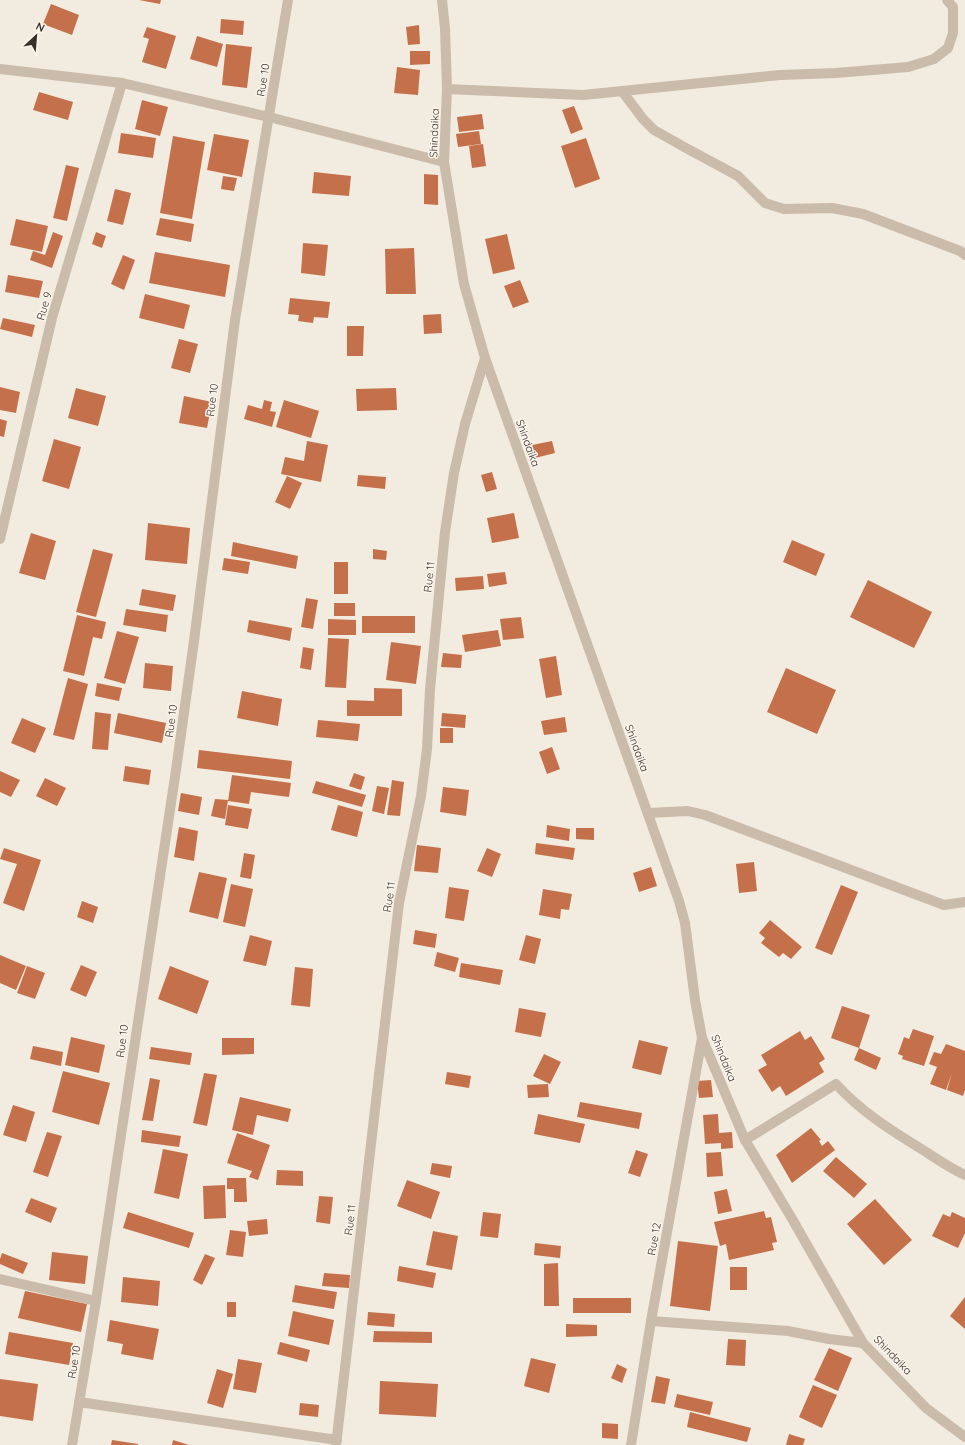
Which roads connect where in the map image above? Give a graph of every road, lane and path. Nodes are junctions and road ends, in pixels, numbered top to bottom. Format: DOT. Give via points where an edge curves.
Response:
graph roads {
  1 [pos="288,0"];
  2 [pos="442,0"];
  3 [pos="947,0"];
  4 [pos="0,69"];
  5 [pos="122,83"];
  6 [pos="447,89"];
  7 [pos="622,91"];
  8 [pos="269,117"];
  9 [pos="444,162"];
  10 [pos="965,255"];
  11 [pos="485,358"];
  12 [pos="0,539"];
  13 [pos="648,814"];
  14 [pos="965,902"];
  15 [pos="702,1038"];
  16 [pos="745,1140"];
  17 [pos="965,1175"];
  18 [pos="0,1279"];
  19 [pos="96,1301"];
  20 [pos="651,1320"];
  21 [pos="863,1343"];
  22 [pos="79,1402"];
  23 [pos="965,1437"];
  24 [pos="337,1442"];
  25 [pos="72,1445"];
  26 [pos="631,1445"];
  1 -- 8 [label="street, Rue 10"];
  2 -- 6 [label="street, Shindaika"];
  3 -- 7 [label="street" via="953,7 953,33 948,48 934,59 908,67 836,74 780,75"];
  4 -- 5 [label="street"];
  5 -- 8 [label="street"];
  5 -- 12 [label="street, Rue 9" via="52,318"];
  6 -- 7 [label="street" via="583,95"];
  6 -- 9 [label="street, Shindaika"];
  7 -- 10 [label="street" via="642,119 654,130 738,176 764,203 784,209 832,208 863,214"];
  8 -- 9 [label="street"];
  8 -- 19 [label="street, Rue 10" via="235,320 176,770"];
  9 -- 11 [label="street, Shindaika" via="464,284"];
  11 -- 13 [label="street, Shindaika"];
  11 -- 24 [label="street, Rue 11" via="464,424 445,532 430,688 427,749 421,796 399,903"];
  13 -- 14 [label="street" via="688,811 705,815 944,905"];
  13 -- 15 [label="street, Shindaika" via="685,924"];
  15 -- 16 [label="street, Shindaika"];
  15 -- 20 [label="street, Rue 12"];
  16 -- 17 [label="street" via="836,1084 877,1121"];
  16 -- 21 [label="street, Shindaika"];
  18 -- 19 [label="street"];
  19 -- 22 [label="street, Rue 10"];
  20 -- 21 [label="street" via="788,1331"];
  20 -- 26 [label="street, Rue 12"];
  21 -- 23 [label="street, Shindaika" via="926,1408"];
  22 -- 24 [label="street"];
  22 -- 25 [label="street, Rue 10"];
}
